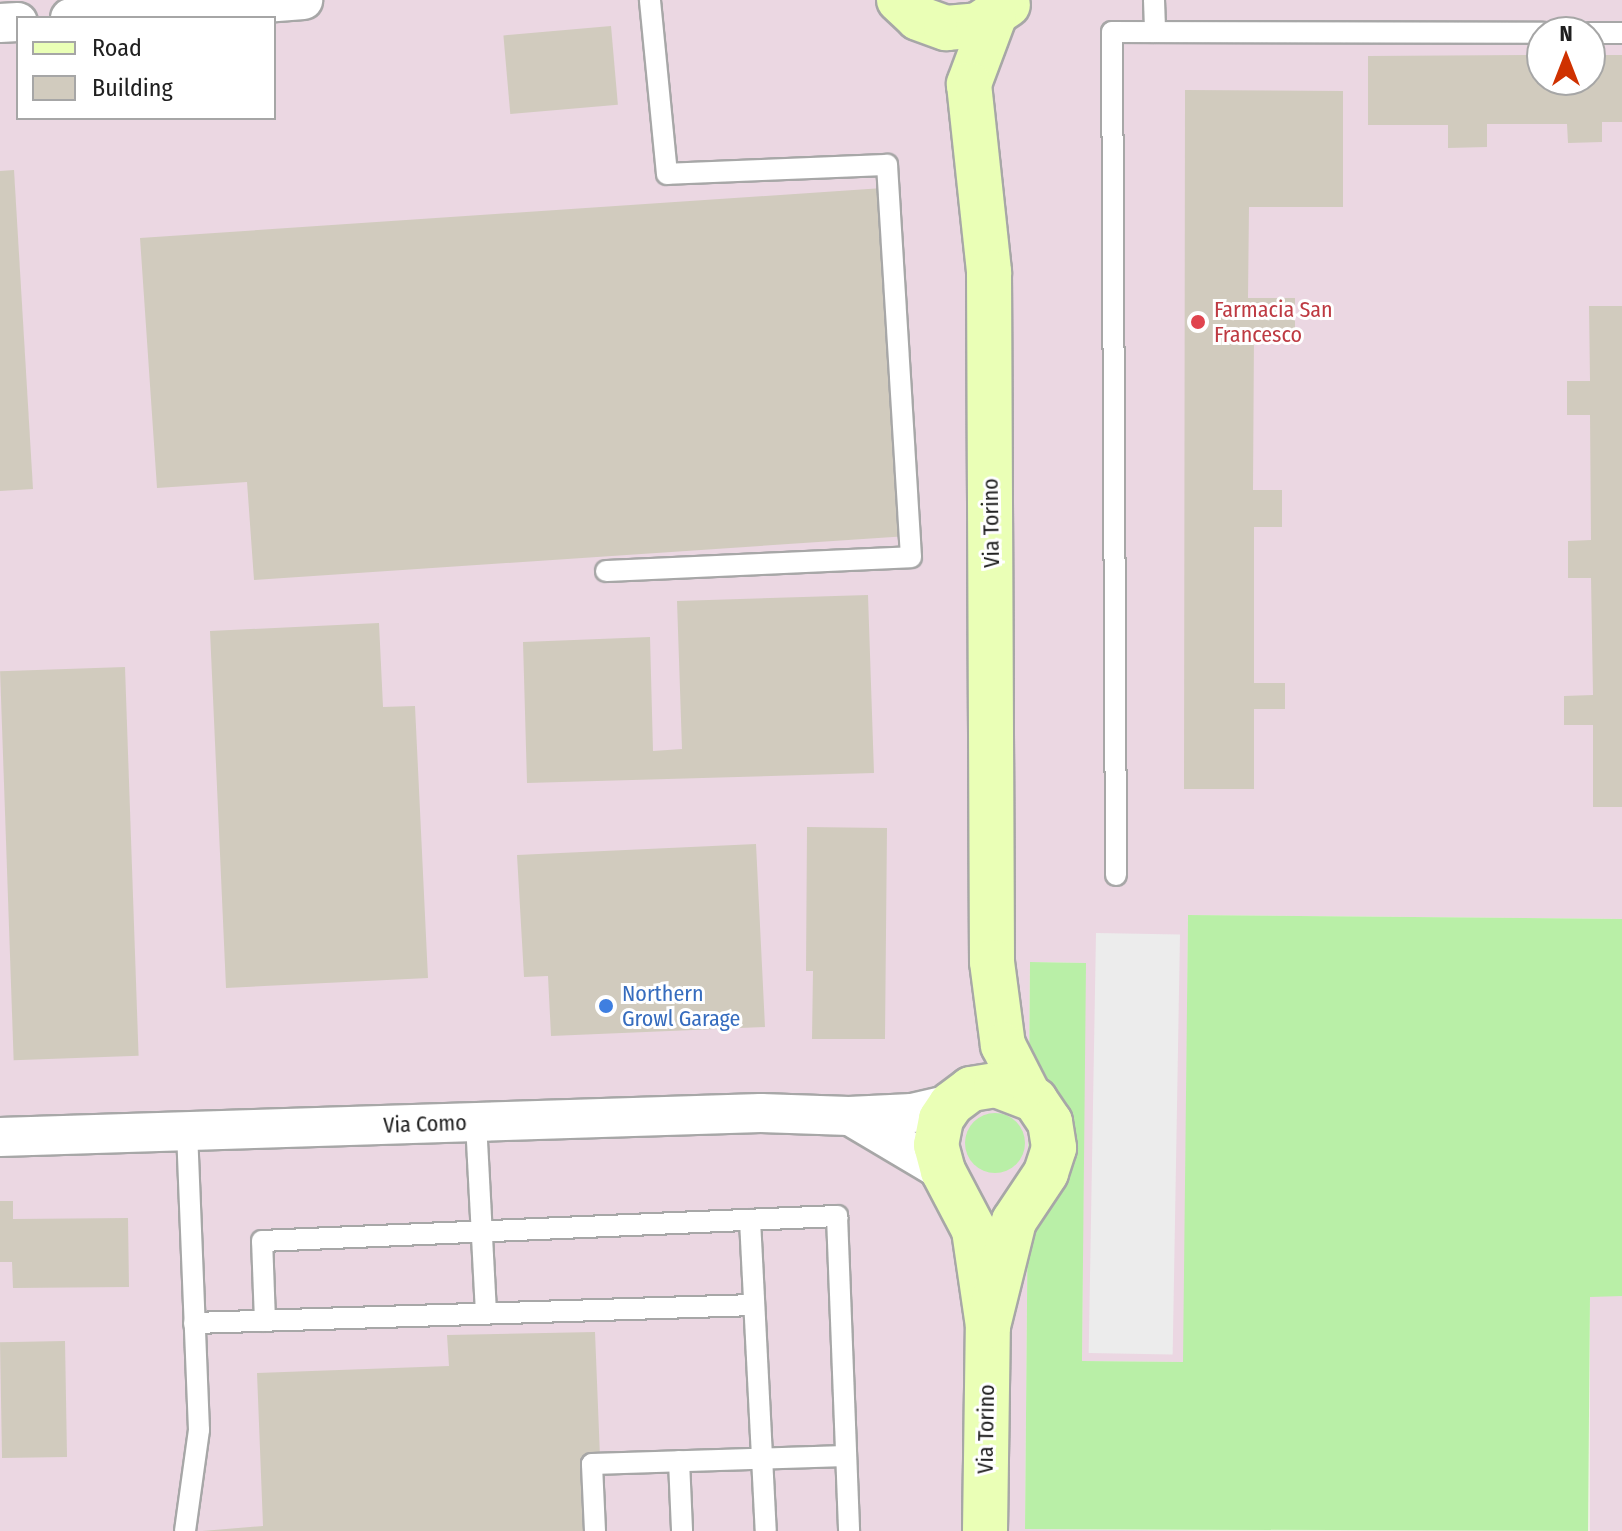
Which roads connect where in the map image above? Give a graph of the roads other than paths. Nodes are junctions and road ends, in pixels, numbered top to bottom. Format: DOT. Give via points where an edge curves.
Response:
graph roads {
  1 [pos="303,0"];
  2 [pos="650,0"];
  3 [pos="1154,0"];
  4 [pos="1003,8"];
  5 [pos="913,11"];
  6 [pos="96,16"];
  7 [pos="1155,32"];
  8 [pos="1526,33"];
  9 [pos="969,84"];
  10 [pos="606,571"];
  11 [pos="1116,875"];
  12 [pos="992,962"];
  13 [pos="1028,1094"];
  14 [pos="954,1101"];
  15 [pos="849,1116"];
  16 [pos="476,1122"];
  17 [pos="187,1131"];
  18 [pos="0,1137"];
  19 [pos="948,1178"];
  20 [pos="1034,1187"];
  21 [pos="750,1220"];
  22 [pos="482,1232"];
  23 [pos="754,1305"];
  24 [pos="486,1314"];
  25 [pos="265,1321"];
  26 [pos="194,1323"];
  27 [pos="988,1326"];
  28 [pos="846,1456"];
  29 [pos="762,1458"];
  30 [pos="679,1461"];
  31 [pos="185,1531"];
  32 [pos="595,1531"];
  33 [pos="682,1531"];
  34 [pos="766,1531"];
  35 [pos="849,1531"];
  36 [pos="985,1531"];
  1 -- 6 [label="street"];
  2 -- 10 [label="lane" via="667,174 887,165 911,557"];
  3 -- 7 [label="lane"];
  4 -- 5 [label="street, Via Torino" via="961,28"];
  4 -- 9 [label="street, Via Torino"];
  5 -- 9 [label="street, Via Torino"];
  7 -- 8 [label="lane"];
  7 -- 11 [label="lane" via="1112,32"];
  9 -- 12 [label="street, Via Torino" via="989,272"];
  12 -- 13 [label="street, Via Torino" via="1003,1045"];
  12 -- 14 [label="street, Via Torino"];
  13 -- 14 [label="street" via="996,1085"];
  13 -- 20 [label="street, Via Torino" via="1046,1114 1054,1139 1050,1165"];
  14 -- 15 [label="street, Via Como" via="912,1113"];
  14 -- 19 [label="street, Via Torino" via="937,1136"];
  15 -- 16 [label="street, Via Como"];
  15 -- 19 [label="street"];
  16 -- 17 [label="street, Via Como"];
  16 -- 22 [label="lane"];
  17 -- 18 [label="street, Via Como"];
  17 -- 26 [label="lane"];
  19 -- 20 [label="street" via="976,1199 994,1202"];
  19 -- 27 [label="street, Via Torino" via="974,1230"];
  20 -- 27 [label="street, Via Torino" via="1014,1221"];
  21 -- 22 [label="lane"];
  21 -- 23 [label="lane"];
  21 -- 28 [label="lane" via="837,1216"];
  22 -- 24 [label="lane"];
  22 -- 25 [label="lane" via="262,1241"];
  23 -- 24 [label="lane"];
  23 -- 29 [label="lane"];
  24 -- 25 [label="lane"];
  25 -- 26 [label="lane"];
  26 -- 31 [label="lane" via="199,1430"];
  27 -- 36 [label="street, Via Torino"];
  28 -- 29 [label="lane"];
  28 -- 35 [label="lane"];
  29 -- 30 [label="lane"];
  29 -- 34 [label="lane"];
  30 -- 32 [label="lane" via="592,1464"];
  30 -- 33 [label="lane"];
}
